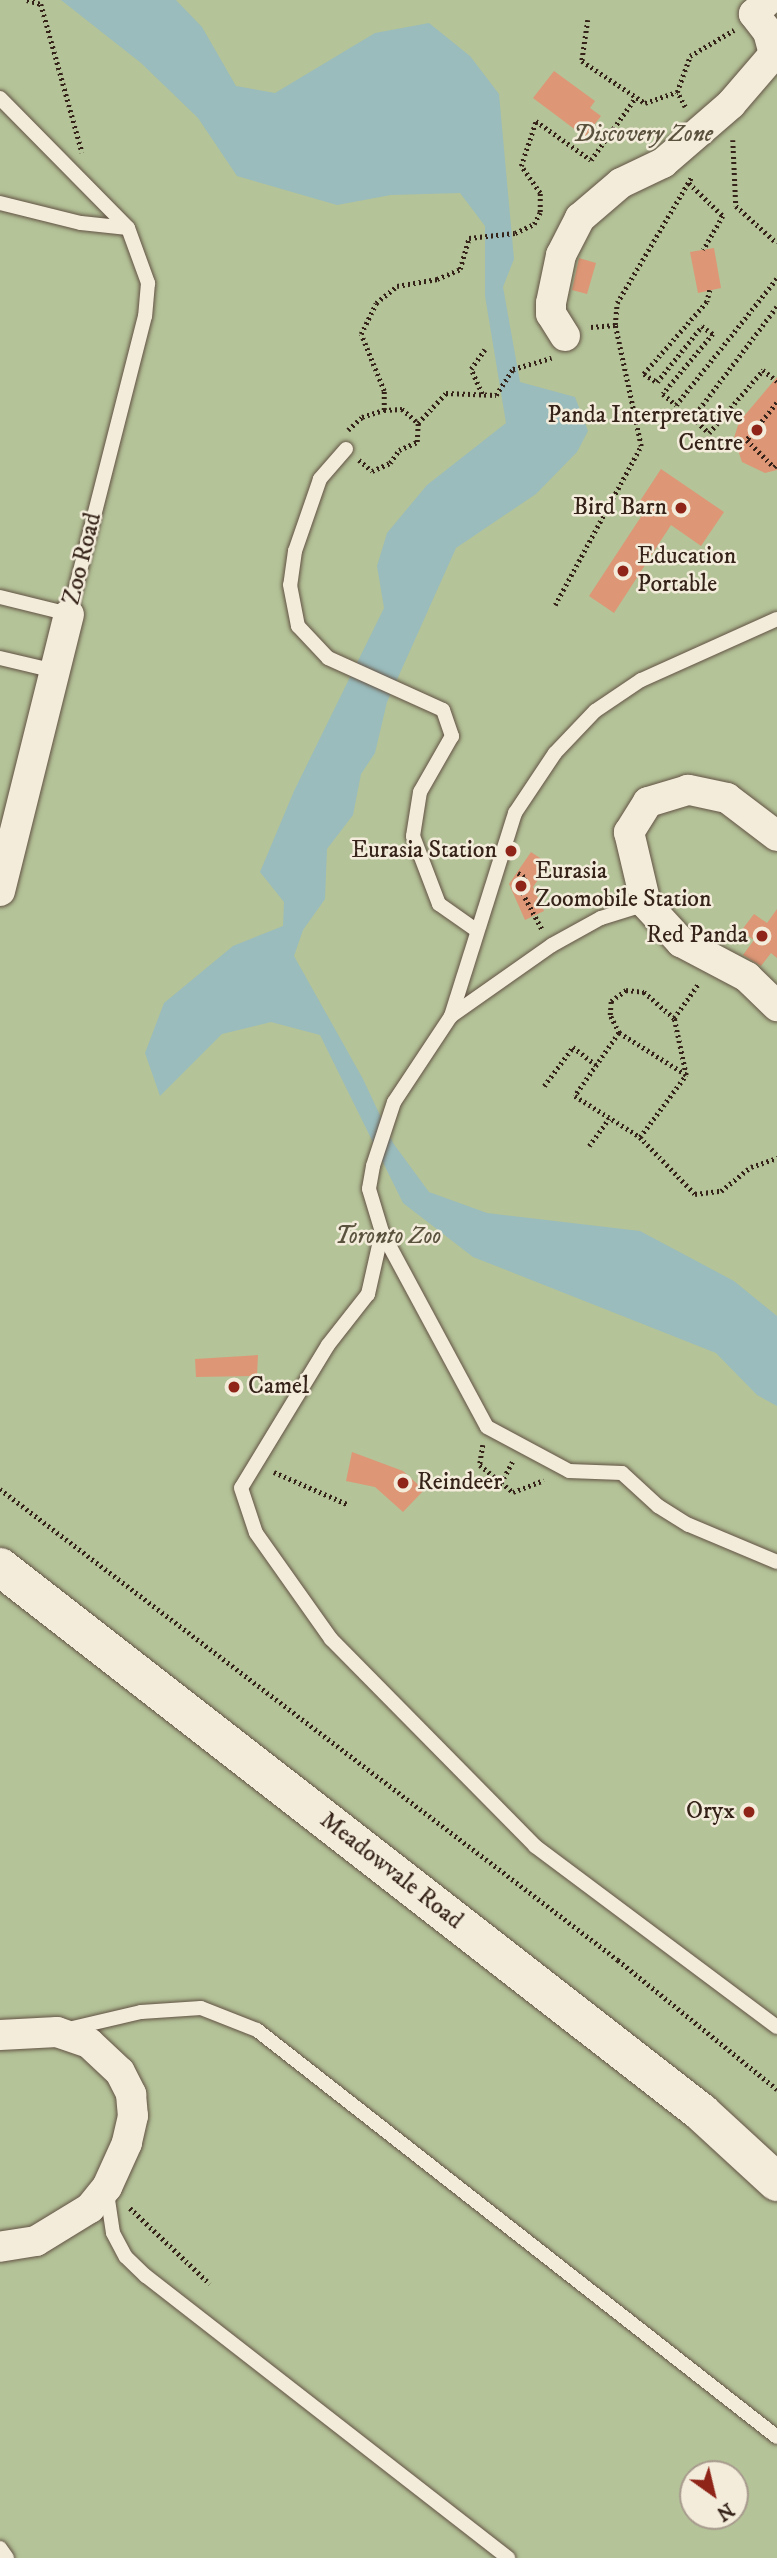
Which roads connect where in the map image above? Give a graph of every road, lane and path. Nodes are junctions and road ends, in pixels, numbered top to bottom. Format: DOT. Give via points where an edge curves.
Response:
graph roads {
  1 [pos="27,0"];
  2 [pos="42,2"];
  3 [pos="761,7"];
  4 [pos="588,20"];
  5 [pos="677,92"];
  6 [pos="636,97"];
  7 [pos="0,98"];
  8 [pos="731,104"];
  9 [pos="704,127"];
  10 [pos="692,172"];
  11 [pos="690,184"];
  12 [pos="93,190"];
  13 [pos="0,203"];
  14 [pos="128,228"];
  15 [pos="777,243"];
  16 [pos="703,250"];
  17 [pos="777,278"];
  18 [pos="710,290"];
  19 [pos="777,307"];
  20 [pos="565,336"];
  21 [pos="485,349"];
  22 [pos="777,381"];
  23 [pos="482,394"];
  24 [pos="777,403"];
  25 [pos="384,410"];
  26 [pos="418,424"];
  27 [pos="346,449"];
  28 [pos="777,464"];
  29 [pos="0,597"];
  30 [pos="555,605"];
  31 [pos="69,614"];
  32 [pos="777,619"];
  33 [pos="0,658"];
  34 [pos="55,671"];
  35 [pos="777,836"];
  36 [pos="499,861"];
  37 [pos="0,891"];
  38 [pos="646,904"];
  39 [pos="476,930"];
  40 [pos="552,945"];
  41 [pos="714,962"];
  42 [pos="777,1006"];
  43 [pos="451,1016"];
  44 [pos="674,1018"];
  45 [pos="619,1033"];
  46 [pos="596,1065"];
  47 [pos="686,1075"];
  48 [pos="544,1086"];
  49 [pos="609,1118"];
  50 [pos="640,1137"];
  51 [pos="589,1146"];
  52 [pos="777,1158"];
  53 [pos="382,1232"];
  54 [pos="486,1427"];
  55 [pos="254,1464"];
  56 [pos="569,1471"];
  57 [pos="0,1489"];
  58 [pos="347,1504"];
  59 [pos="777,1562"];
  60 [pos="0,1567"];
  61 [pos="777,2027"];
  62 [pos="57,2032"];
  63 [pos="0,2035"];
  64 [pos="777,2089"];
  65 [pos="777,2182"];
  66 [pos="107,2187"];
  67 [pos="0,2248"];
  68 [pos="777,2437"];
  69 [pos="0,2548"];
  70 [pos="7,2558"];
  71 [pos="508,2558"];
  1 -- 2 [label="path"];
  2 -- 12 [label="path"];
  3 -- 5 [label="path" via="690,56"];
  3 -- 8 [label="street" via="774,54"];
  4 -- 6 [label="path" via="582,61"];
  5 -- 6 [label="path" via="645,103"];
  5 -- 9 [label="path" via="692,118"];
  6 -- 25 [label="path" via="591,160 536,121 521,166 540,192 540,212 534,223 515,233 469,239 460,269 397,286 376,303 361,334 384,391"];
  7 -- 12 [label="lane, Zoo Road"];
  8 -- 9 [label="street"];
  8 -- 15 [label="path" via="736,206"];
  9 -- 20 [label="street" via="658,166 621,183 580,218 561,255 551,303 551,314"];
  10 -- 11 [label="path"];
  11 -- 16 [label="path" via="723,216"];
  11 -- 30 [label="path" via="617,303 615,325 641,446"];
  12 -- 14 [label="lane, Zoo Road"];
  13 -- 14 [label="lane" via="81,223"];
  14 -- 31 [label="lane, Zoo Road" via="148,283 145,316"];
  17 -- 18 [label="path" via="676,405 663,394 713,334 702,326 657,382 644,374 707,302"];
  19 -- 22 [label="path" via="693,418 709,433 764,370"];
  20 -- 23 [label="path" via="553,357 513,369 496,395"];
  21 -- 23 [label="path" via="471,369"];
  23 -- 26 [label="path" via="446,393"];
  24 -- 28 [label="path" via="747,440 774,467"];
  25 -- 26 [label="path" via="402,409"];
  25 -- 27 [label="path" via="349,425"];
  26 -- 27 [label="path" via="417,442 372,471"];
  27 -- 39 [label="lane" via="320,479 295,551 290,585 298,626 328,658 443,710 452,736 420,792 413,836 439,904"];
  29 -- 31 [label="lane"];
  31 -- 34 [label="street, Zoo Road"];
  32 -- 36 [label="lane" via="641,680 595,710 555,753 515,813"];
  33 -- 34 [label="lane"];
  34 -- 37 [label="street, Zoo Road"];
  35 -- 38 [label="street" via="727,798 688,790 648,802 629,832"];
  36 -- 39 [label="lane"];
  36 -- 40 [label="path" via="525,877 520,888"];
  38 -- 40 [label="lane" via="601,918"];
  38 -- 41 [label="street" via="681,942"];
  39 -- 43 [label="lane"];
  40 -- 43 [label="lane"];
  41 -- 42 [label="street" via="747,977"];
  41 -- 44 [label="path"];
  43 -- 53 [label="lane" via="394,1102 373,1166 369,1189"];
  44 -- 45 [label="path" via="644,992 626,990 611,1001 610,1015"];
  44 -- 47 [label="path"];
  45 -- 46 [label="path"];
  45 -- 47 [label="path"];
  46 -- 48 [label="path" via="573,1047"];
  46 -- 49 [label="path" via="575,1096"];
  47 -- 50 [label="path"];
  49 -- 50 [label="path"];
  49 -- 51 [label="path"];
  50 -- 52 [label="path" via="695,1194 721,1191 751,1167"];
  53 -- 54 [label="lane"];
  53 -- 55 [label="lane" via="368,1294 328,1345"];
  54 -- 56 [label="lane"];
  54 -- 56 [label="path" via="480,1465 513,1492"];
  55 -- 58 [label="path"];
  55 -- 61 [label="lane" via="242,1488 257,1533 331,1639 535,1846"];
  56 -- 59 [label="lane" via="622,1473 658,1506 689,1525"];
  57 -- 64 [label="path" via="618,1960"];
  60 -- 65 [label="main road, Meadowvale Road" via="702,2113"];
  62 -- 63 [label="street"];
  62 -- 66 [label="street" via="89,2043 105,2055 131,2094 133,2116 127,2143"];
  62 -- 68 [label="lane" via="141,2012 201,2007 257,2030"];
  66 -- 67 [label="street" via="65,2227 36,2242"];
  66 -- 71 [label="lane" via="113,2233 126,2257 146,2276"];
  69 -- 70 [label="lane"];
}
